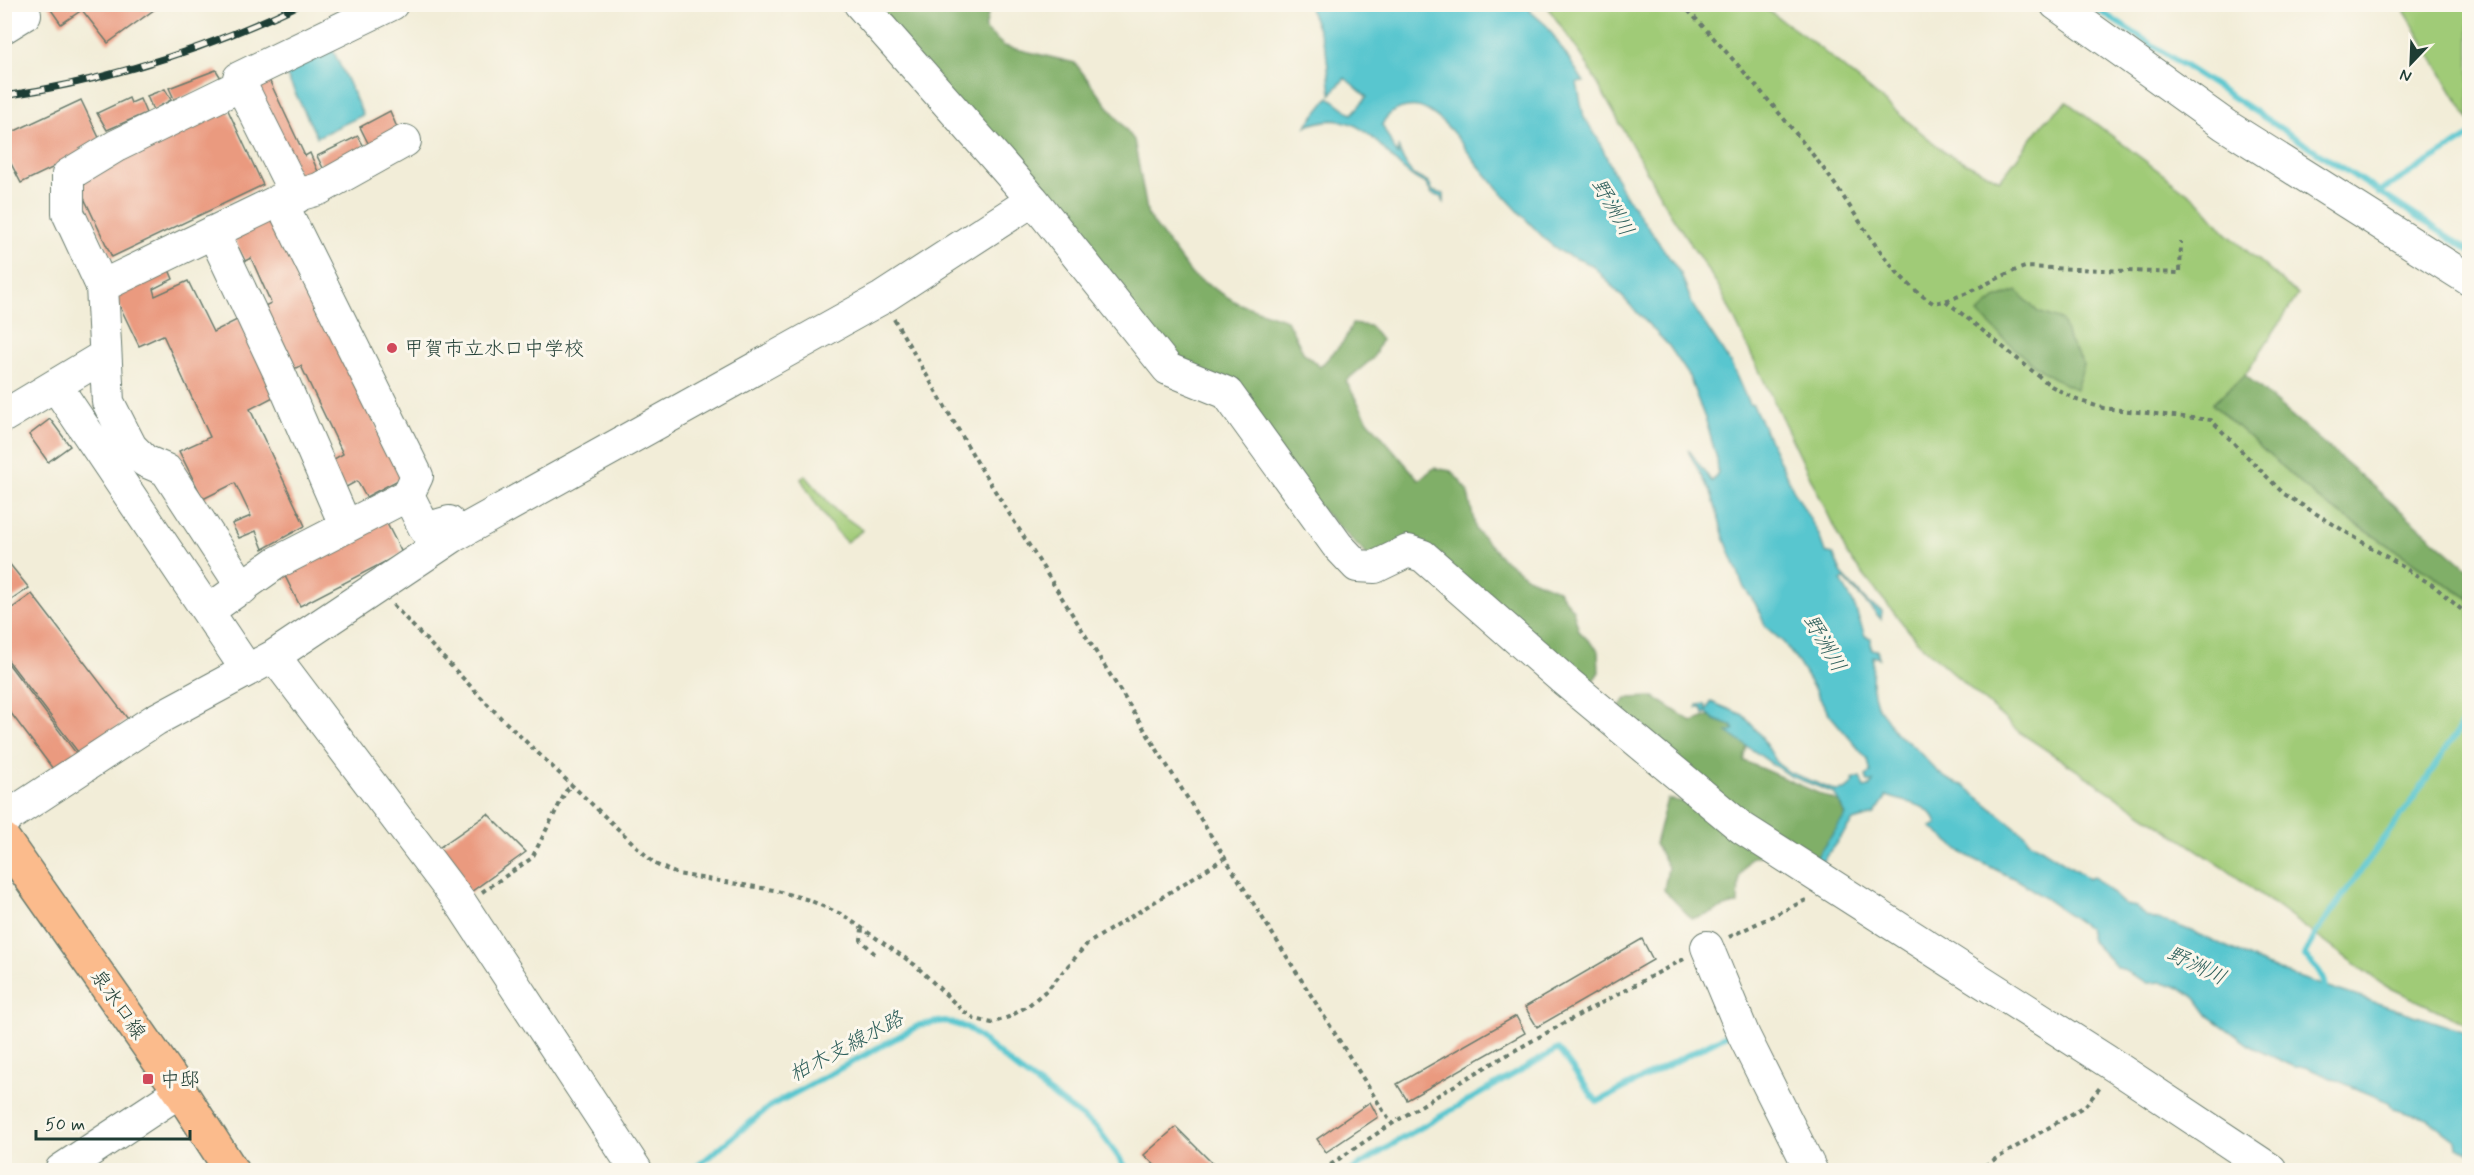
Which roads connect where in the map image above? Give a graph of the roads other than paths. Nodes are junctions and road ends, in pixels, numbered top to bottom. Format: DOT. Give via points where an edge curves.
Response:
graph roads {
  1 [pos="392,4"];
  2 [pos="860,4"];
  3 [pos="2056,4"];
  4 [pos="241,85"];
  5 [pos="405,141"];
  6 [pos="288,199"];
  7 [pos="1033,200"];
  8 [pos="213,232"];
  9 [pos="2469,280"];
  10 [pos="102,286"];
  11 [pos="104,356"];
  12 [pos="56,386"];
  13 [pos="4,416"];
  14 [pos="408,495"];
  15 [pos="449,522"];
  16 [pos="346,527"];
  17 [pos="243,588"];
  18 [pos="208,611"];
  19 [pos="260,663"];
  20 [pos="4,819"];
  21 [pos="4,840"];
  22 [pos="1707,947"];
  23 [pos="180,1091"];
  24 [pos="61,1170"];
  25 [pos="231,1170"];
  26 [pos="636,1170"];
  27 [pos="1811,1170"];
  28 [pos="2271,1170"];
  1 -- 4 [label="street" via="239,78"];
  2 -- 7 [label="street"];
  3 -- 9 [label="street" via="2225,124"];
  4 -- 6 [label="street"];
  4 -- 10 [label="street" via="116,146 68,175 68,213"];
  5 -- 6 [label="street" via="320,189"];
  6 -- 8 [label="street"];
  6 -- 14 [label="street" via="417,476"];
  7 -- 19 [label="street" via="882,298 452,537"];
  7 -- 28 [label="street" via="1168,369 1227,393 1337,545 1357,566 1375,567 1408,551 1423,556 1742,828"];
  8 -- 10 [label="street"];
  8 -- 16 [label="street"];
  10 -- 11 [label="street"];
  11 -- 12 [label="street"];
  11 -- 17 [label="street" via="108,402 119,426 145,461 166,470"];
  12 -- 13 [label="street"];
  12 -- 18 [label="street"];
  14 -- 15 [label="street" via="425,529"];
  14 -- 16 [label="street"];
  16 -- 17 [label="street" via="276,562"];
  17 -- 18 [label="street"];
  18 -- 19 [label="street"];
  19 -- 20 [label="street" via="154,720"];
  19 -- 26 [label="street" via="462,905"];
  21 -- 23 [label="main road, 泉水口線"];
  22 -- 27 [label="street" via="1744,1036"];
  23 -- 24 [label="street"];
  23 -- 25 [label="main road, 泉水口線"];
}
